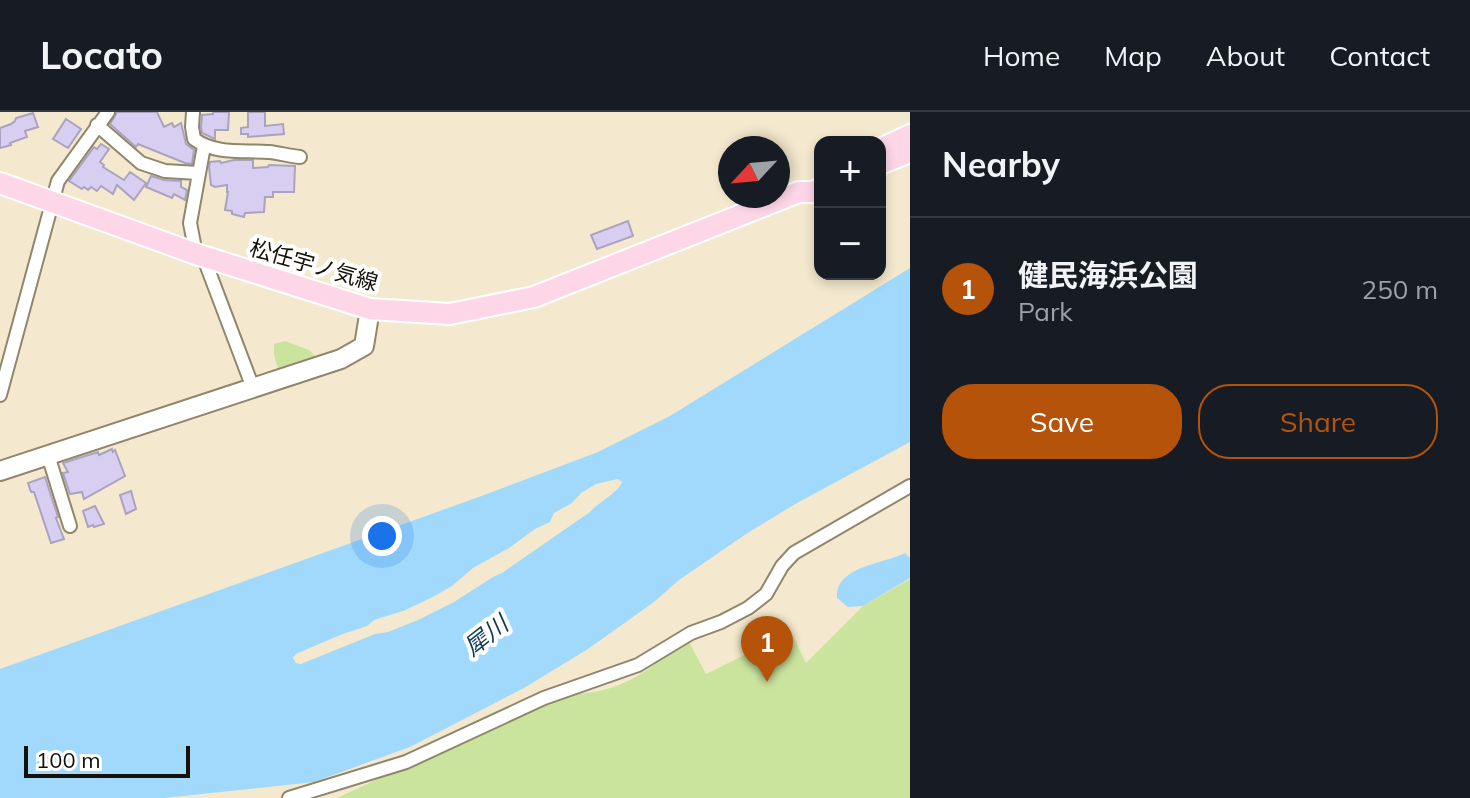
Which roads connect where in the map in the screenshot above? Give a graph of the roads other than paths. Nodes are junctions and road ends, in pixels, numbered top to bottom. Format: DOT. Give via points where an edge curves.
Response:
graph roads {
  1 [pos="108,112"];
  2 [pos="193,112"];
  3 [pos="97,125"];
  4 [pos="910,135"];
  5 [pos="204,146"];
  6 [pos="886,146"];
  7 [pos="910,152"];
  8 [pos="300,157"];
  9 [pos="886,162"];
  10 [pos="198,173"];
  11 [pos="0,183"];
  12 [pos="810,190"];
  13 [pos="52,200"];
  14 [pos="199,255"];
  15 [pos="370,309"];
  16 [pos="253,388"];
  17 [pos="0,395"];
  18 [pos="48,455"];
  19 [pos="0,471"];
  20 [pos="910,486"];
  21 [pos="70,526"];
  22 [pos="289,798"];
  1 -- 3 [label="street"];
  2 -- 5 [label="street" via="194,139"];
  3 -- 10 [label="street" via="141,163"];
  3 -- 13 [label="street" via="58,181"];
  4 -- 6 [label="main road"];
  5 -- 8 [label="street"];
  5 -- 10 [label="street"];
  7 -- 9 [label="main road"];
  10 -- 14 [label="street" via="190,223"];
  11 -- 13 [label="main road, 松任宇ノ気線"];
  12 -- 15 [label="main road, 松任宇ノ気線" via="534,297 450,314"];
  13 -- 14 [label="main road, 松任宇ノ気線"];
  13 -- 17 [label="street"];
  14 -- 15 [label="main road, 松任宇ノ気線"];
  14 -- 16 [label="street"];
  15 -- 16 [label="street" via="364,346 341,359"];
  16 -- 18 [label="street"];
  18 -- 19 [label="street"];
  18 -- 21 [label="street"];
  20 -- 22 [label="street" via="794,553 766,594 748,608 691,633 638,665 544,698 406,762"];
}
